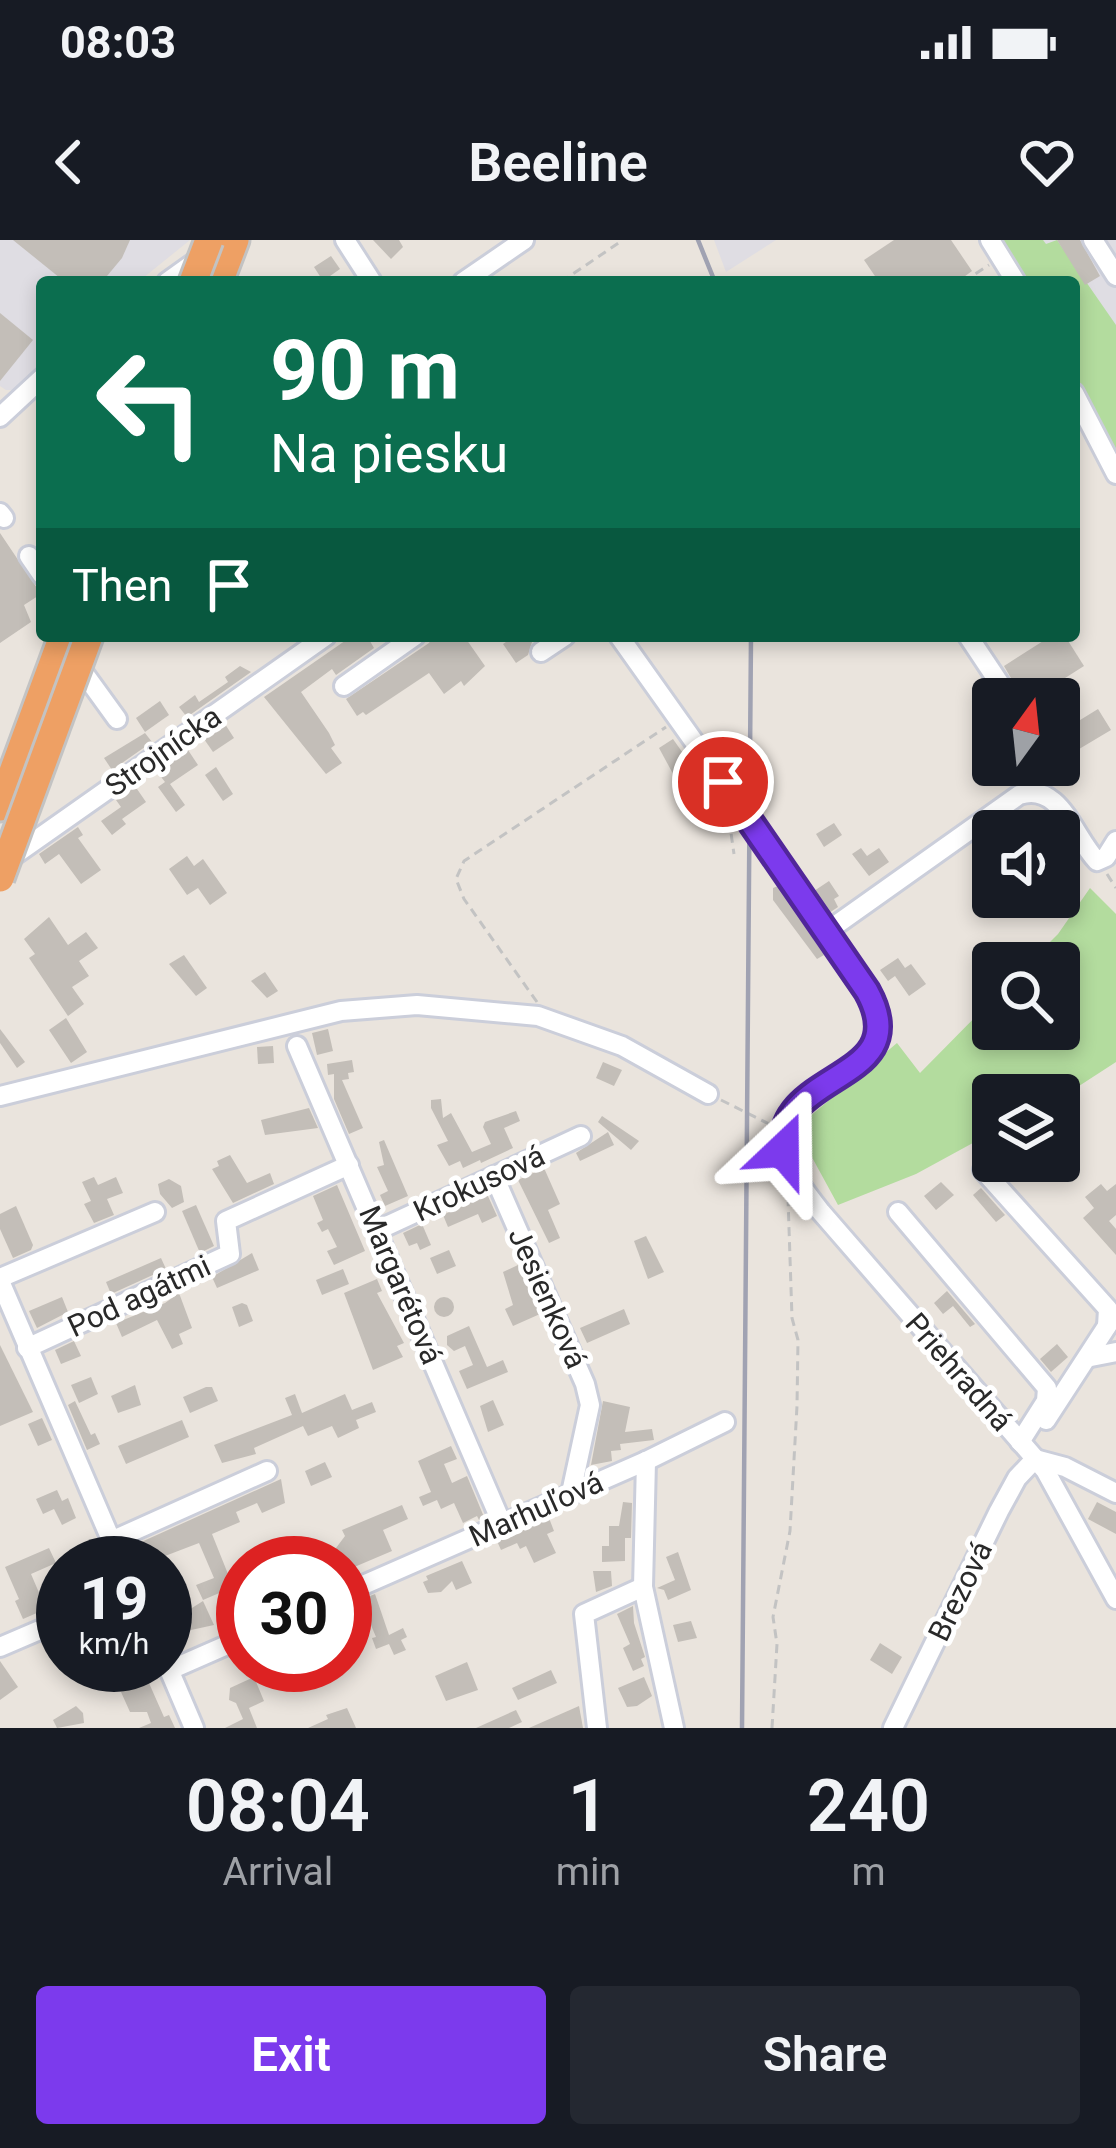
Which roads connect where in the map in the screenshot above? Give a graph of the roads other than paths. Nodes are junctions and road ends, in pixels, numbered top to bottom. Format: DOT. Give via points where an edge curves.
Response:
graph roads {
  1 [pos="223,240"];
  2 [pos="345,240"];
  3 [pos="524,240"];
  4 [pos="990,240"];
  5 [pos="1093,240"];
  6 [pos="174,276"];
  7 [pos="198,276"];
  8 [pos="210,276"];
  9 [pos="220,276"];
  10 [pos="368,276"];
  11 [pos="472,276"];
  12 [pos="1012,276"];
  13 [pos="1116,276"];
  14 [pos="36,383"];
  15 [pos="1080,405"];
  16 [pos="3,408"];
  17 [pos="1116,474"];
  18 [pos="29,556"];
  19 [pos="36,566"];
  20 [pos="317,642"];
  21 [pos="379,642"];
  22 [pos="407,642"];
  23 [pos="557,642"];
  24 [pos="624,642"];
  25 [pos="972,642"];
  26 [pos="75,643"];
  27 [pos="541,652"];
  28 [pos="387,656"];
  29 [pos="996,678"];
  30 [pos="344,686"];
  31 [pos="117,718"];
  32 [pos="1034,786"];
  33 [pos="1035,790"];
  34 [pos="0,807"];
  35 [pos="1111,849"];
  36 [pos="0,856"];
  37 [pos="0,866"];
  38 [pos="0,878"];
  39 [pos="826,932"];
  40 [pos="297,1046"];
  41 [pos="708,1094"];
  42 [pos="0,1096"];
  43 [pos="581,1136"];
  44 [pos="349,1165"];
  45 [pos="494,1176"];
  46 [pos="994,1182"];
  47 [pos="155,1212"];
  48 [pos="898,1212"];
  49 [pos="378,1231"];
  50 [pos="0,1280"];
  51 [pos="1111,1320"];
  52 [pos="27,1348"];
  53 [pos="1116,1352"];
  54 [pos="1090,1357"];
  55 [pos="724,1422"];
  56 [pos="1027,1450"];
  57 [pos="646,1461"];
  58 [pos="267,1471"];
  59 [pos="571,1493"];
  60 [pos="1116,1493"];
  61 [pos="502,1524"];
  62 [pos="110,1536"];
  63 [pos="121,1536"];
  64 [pos="372,1581"];
  65 [pos="643,1587"];
  66 [pos="1116,1599"];
  67 [pos="36,1632"];
  68 [pos="0,1647"];
  69 [pos="179,1692"];
  70 [pos="194,1728"];
  71 [pos="597,1728"];
  72 [pos="674,1728"];
  73 [pos="892,1728"];
  1 -- 6 [label="street"];
  1 -- 7 [label="highway, bridge"];
  1 -- 8 [label="street"];
  1 -- 9 [label="highway"];
  2 -- 10 [label="street"];
  3 -- 11 [label="street"];
  4 -- 12 [label="street"];
  5 -- 13 [label="street"];
  14 -- 16 [label="street"];
  15 -- 17 [label="street"];
  18 -- 19 [label="street"];
  20 -- 37 [label="street, Strojnícka"];
  21 -- 28 [label="street"];
  22 -- 28 [label="street"];
  23 -- 27 [label="street"];
  24 -- 39 [label="street"];
  25 -- 29 [label="street"];
  26 -- 31 [label="street"];
  26 -- 34 [label="highway"];
  26 -- 36 [label="street"];
  26 -- 38 [label="highway, bridge"];
  28 -- 30 [label="street"];
  32 -- 33 [label="street"];
  33 -- 35 [label="street" via="1051,795 1097,861"];
  33 -- 39 [label="street"];
  39 -- 56 [label="street, Priehradná" via="873,1001 878,1033 861,1061 796,1105 783,1133 785,1156"];
  40 -- 44 [label="street, Margarétová"];
  41 -- 42 [label="street" via="622,1046 538,1016 368,1006"];
  43 -- 45 [label="street, Krokusová"];
  44 -- 49 [label="street, Margarétová"];
  44 -- 52 [label="street, Pod agátmi" via="226,1221 230,1254"];
  45 -- 49 [label="street, Krokusová"];
  45 -- 59 [label="street, Jesienková" via="585,1384 590,1405"];
  46 -- 51 [label="street"];
  47 -- 50 [label="street"];
  48 -- 56 [label="street" via="1047,1388"];
  49 -- 61 [label="street, Margarétová"];
  50 -- 52 [label="street"];
  51 -- 54 [label="street"];
  52 -- 62 [label="street"];
  53 -- 54 [label="street"];
  54 -- 56 [label="street"];
  55 -- 57 [label="street, Marhuľová"];
  56 -- 60 [label="street"];
  56 -- 66 [label="street, Priehradná"];
  56 -- 73 [label="street, Brezová"];
  57 -- 59 [label="street, Marhuľová"];
  57 -- 65 [label="street"];
  58 -- 63 [label="street"];
  59 -- 61 [label="street, Marhuľová"];
  61 -- 64 [label="street, Marhuľová"];
  65 -- 71 [label="street" via="584,1614"];
  65 -- 72 [label="street"];
  67 -- 68 [label="street"];
  69 -- 70 [label="street"];
}
